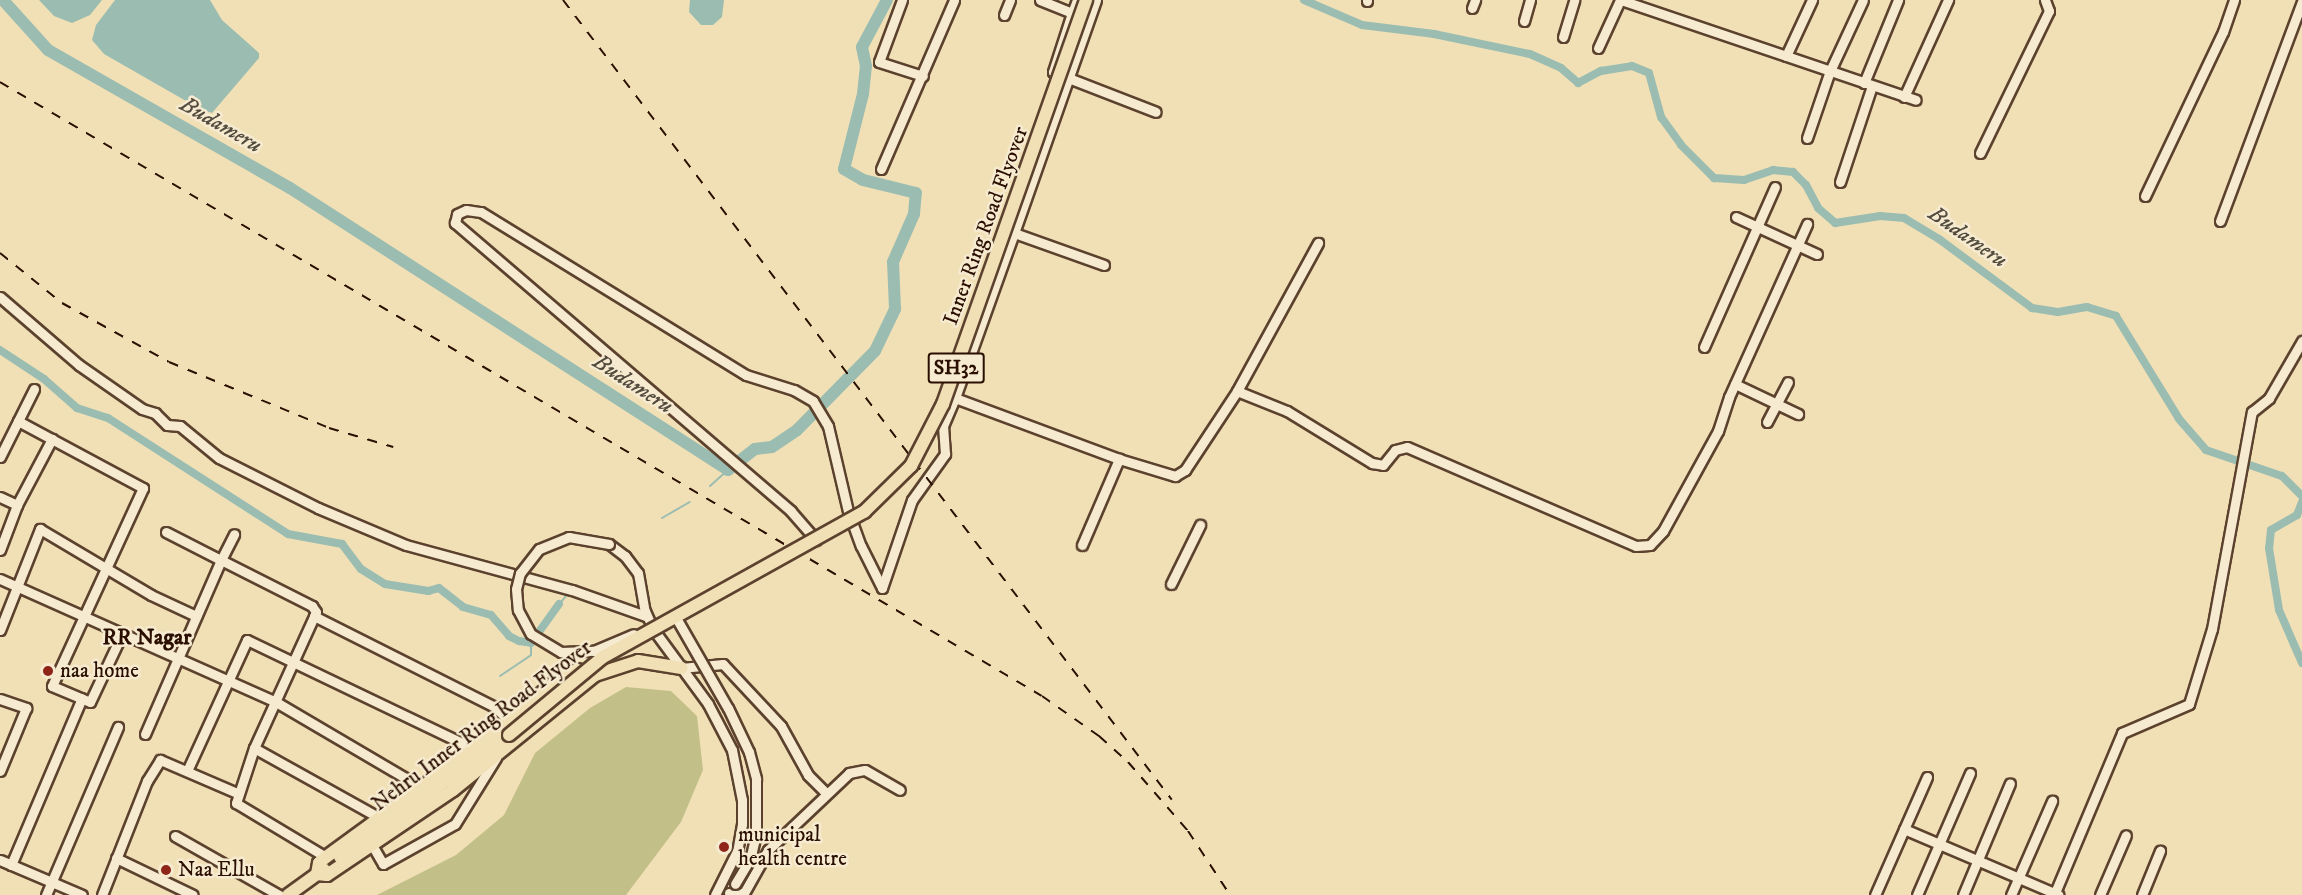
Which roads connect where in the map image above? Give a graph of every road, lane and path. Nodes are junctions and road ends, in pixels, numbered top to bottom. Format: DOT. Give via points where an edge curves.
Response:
graph roads {
  1 [pos="902,0"];
  2 [pos="954,0"];
  3 [pos="1010,0"];
  4 [pos="1040,0"];
  5 [pos="1077,0"];
  6 [pos="1530,0"];
  7 [pos="1574,0"];
  8 [pos="1620,0"];
  9 [pos="1812,0"];
  10 [pos="1863,0"];
  11 [pos="1898,0"];
  12 [pos="1948,0"];
  13 [pos="2045,0"];
  14 [pos="2234,0"];
  15 [pos="1092,2"];
  16 [pos="2302,2"];
  17 [pos="1072,13"];
  18 [pos="1004,15"];
  19 [pos="1524,21"];
  20 [pos="1563,37"];
  21 [pos="1598,48"];
  22 [pos="1786,56"];
  23 [pos="1830,71"];
  24 [pos="923,76"];
  25 [pos="1069,77"];
  26 [pos="1868,84"];
  27 [pos="1905,96"];
  28 [pos="1916,100"];
  29 [pos="1155,112"];
  30 [pos="1807,138"];
  31 [pos="1980,153"];
  32 [pos="881,169"];
  33 [pos="1840,182"];
  34 [pos="1775,187"];
  35 [pos="2145,196"];
  36 [pos="1736,217"];
  37 [pos="2220,221"];
  38 [pos="1807,224"];
  39 [pos="1757,226"];
  40 [pos="1014,233"];
  41 [pos="1318,243"];
  42 [pos="1798,244"];
  43 [pos="1817,254"];
  44 [pos="1104,265"];
  45 [pos="2,301"];
  46 [pos="2302,341"];
  47 [pos="1704,347"];
  48 [pos="1788,382"];
  49 [pos="1735,384"];
  50 [pos="34,389"];
  51 [pos="1237,391"];
  52 [pos="955,398"];
  53 [pos="1775,404"];
  54 [pos="1798,414"];
  55 [pos="18,421"];
  56 [pos="1767,423"];
  57 [pos="52,439"];
  58 [pos="0,457"];
  59 [pos="1119,459"];
  60 [pos="0,497"];
  61 [pos="17,505"];
  62 [pos="1200,525"];
  63 [pos="166,532"];
  64 [pos="234,534"];
  65 [pos="816,540"];
  66 [pos="1082,545"];
  67 [pos="0,550"];
  68 [pos="221,560"];
  69 [pos="106,567"];
  70 [pos="0,579"];
  71 [pos="1171,584"];
  72 [pos="16,585"];
  73 [pos="646,615"];
  74 [pos="84,616"];
  75 [pos="196,616"];
  76 [pos="314,616"];
  77 [pos="673,617"];
  78 [pos="0,630"];
  79 [pos="122,634"];
  80 [pos="177,659"];
  81 [pos="294,660"];
  82 [pos="681,668"];
  83 [pos="595,675"];
  84 [pos="228,681"];
  85 [pos="82,698"];
  86 [pos="0,699"];
  87 [pos="276,702"];
  88 [pos="509,721"];
  89 [pos="118,728"];
  90 [pos="145,734"];
  91 [pos="254,748"];
  92 [pos="474,749"];
  93 [pos="496,758"];
  94 [pos="0,771"];
  95 [pos="187,771"];
  96 [pos="1970,773"];
  97 [pos="1927,777"];
  98 [pos="2010,783"];
  99 [pos="421,788"];
  100 [pos="900,790"];
  101 [pos="237,793"];
  102 [pos="826,794"];
  103 [pos="2052,801"];
  104 [pos="380,818"];
  105 [pos="1904,829"];
  106 [pos="2126,835"];
  107 [pos="175,836"];
  108 [pos="1939,844"];
  109 [pos="372,845"];
  110 [pos="2160,851"];
  111 [pos="116,858"];
  112 [pos="0,860"];
  113 [pos="328,861"];
  114 [pos="1978,861"];
  115 [pos="11,865"];
  116 [pos="317,874"];
  117 [pos="2018,878"];
  118 [pos="52,881"];
  119 [pos="728,894"];
  120 [pos="2056,894"];
  121 [pos="46,895"];
  122 [pos="82,895"];
  123 [pos="102,895"];
  124 [pos="193,895"];
  125 [pos="279,895"];
  126 [pos="288,895"];
  127 [pos="715,895"];
  128 [pos="1875,895"];
  129 [pos="1917,895"];
  130 [pos="1963,895"];
  131 [pos="2011,895"];
  132 [pos="2100,895"];
  133 [pos="2142,895"];
  1 -- 24 [label="street" via="879,62"];
  2 -- 24 [label="street"];
  3 -- 18 [label="street"];
  4 -- 17 [label="street"];
  5 -- 17 [label="street"];
  6 -- 19 [label="street"];
  7 -- 20 [label="street"];
  8 -- 21 [label="street"];
  8 -- 22 [label="street"];
  9 -- 22 [label="street"];
  10 -- 23 [label="street"];
  11 -- 26 [label="street"];
  12 -- 27 [label="street"];
  13 -- 31 [label="street" via="2049,11"];
  14 -- 35 [label="street" via="2223,32"];
  15 -- 25 [label="street"];
  15 -- 65 [label="main road, Inner Ring Road Flyover / SH32, bridge" via="933,429 911,466 882,498"];
  16 -- 37 [label="street"];
  17 -- 25 [label="street" via="1053,72"];
  22 -- 23 [label="street"];
  23 -- 26 [label="street"];
  23 -- 30 [label="street"];
  24 -- 32 [label="street"];
  25 -- 29 [label="street"];
  25 -- 40 [label="street"];
  26 -- 27 [label="street"];
  26 -- 33 [label="street"];
  27 -- 28 [label="street"];
  34 -- 39 [label="street"];
  36 -- 39 [label="street"];
  38 -- 42 [label="street"];
  39 -- 42 [label="street"];
  39 -- 47 [label="street"];
  40 -- 44 [label="street"];
  40 -- 52 [label="street"];
  41 -- 51 [label="street"];
  42 -- 43 [label="street"];
  42 -- 49 [label="street"];
  45 -- 73 [label="street" via="142,409 155,413 162,422 180,426 219,458 318,508 406,545 572,590"];
  46 -- 120 [label="street" via="2269,398 2252,412 2212,629 2189,705 2122,733"];
  48 -- 53 [label="street"];
  49 -- 51 [label="street" via="1718,431 1668,523 1656,541 1643,547 1407,447 1395,450 1383,465 1372,463 1287,411"];
  49 -- 53 [label="street"];
  50 -- 55 [label="street"];
  51 -- 59 [label="street" via="1180,475"];
  52 -- 59 [label="street"];
  52 -- 65 [label="street" via="943,426 945,454 912,500 882,588 854,528 833,438 823,412 813,401 794,390 746,375 481,212 466,210 457,214 455,222 791,511"];
  53 -- 54 [label="street"];
  53 -- 56 [label="street"];
  55 -- 57 [label="street"];
  55 -- 58 [label="street"];
  57 -- 61 [label="street"];
  57 -- 69 [label="street" via="142,484 142,496"];
  59 -- 66 [label="street"];
  60 -- 61 [label="street"];
  61 -- 67 [label="street"];
  62 -- 71 [label="street"];
  63 -- 68 [label="street"];
  64 -- 68 [label="street"];
  65 -- 77 [label="main road, Inner Ring Road Flyover / SH32, bridge"];
  68 -- 75 [label="street"];
  68 -- 76 [label="street" via="312,606"];
  69 -- 72 [label="street" via="40,529"];
  69 -- 74 [label="street"];
  69 -- 75 [label="street" via="151,595"];
  70 -- 72 [label="street"];
  72 -- 74 [label="street"];
  72 -- 78 [label="street"];
  73 -- 77 [label="street, bridge" via="638,573 609,544 569,537 547,543 532,555 520,573 516,589 521,619 531,634 550,648 574,654 607,646"];
  73 -- 82 [label="street"];
  74 -- 79 [label="street"];
  74 -- 85 [label="street" via="52,686"];
  75 -- 80 [label="street"];
  76 -- 81 [label="street"];
  76 -- 88 [label="street" via="495,707"];
  77 -- 113 [label="main road, Nehru Inner Ring Road Flyover, bridge" via="603,657 509,735"];
  77 -- 119 [label="street, bridge" via="728,708 756,779 756,834 750,859"];
  79 -- 80 [label="street"];
  79 -- 85 [label="street" via="90,702"];
  80 -- 84 [label="street"];
  80 -- 90 [label="street"];
  81 -- 84 [label="street" via="247,640"];
  81 -- 87 [label="street"];
  81 -- 92 [label="street"];
  82 -- 83 [label="main road" via="638,661"];
  82 -- 102 [label="street" via="723,664 781,726 808,775"];
  82 -- 127 [label="street" via="722,724 732,750 742,800 737,851"];
  83 -- 88 [label="main road" via="577,670 566,674"];
  83 -- 93 [label="main road"];
  84 -- 87 [label="street"];
  84 -- 95 [label="street"];
  85 -- 115 [label="street"];
  86 -- 94 [label="street" via="26,708"];
  87 -- 91 [label="street"];
  87 -- 99 [label="street"];
  88 -- 92 [label="main road"];
  89 -- 118 [label="street"];
  91 -- 101 [label="street"];
  91 -- 104 [label="street"];
  92 -- 99 [label="main road"];
  93 -- 109 [label="main road"];
  93 -- 109 [label="street" via="455,824 382,864"];
  95 -- 101 [label="street"];
  95 -- 111 [label="street" via="160,760 147,781"];
  96 -- 108 [label="street"];
  97 -- 105 [label="street"];
  98 -- 114 [label="street"];
  99 -- 104 [label="main road"];
  100 -- 102 [label="street" via="865,770 849,773"];
  101 -- 113 [label="street" via="236,803 253,816"];
  102 -- 119 [label="street" via="768,850 744,893"];
  103 -- 117 [label="street"];
  104 -- 113 [label="main road"];
  105 -- 108 [label="street"];
  105 -- 128 [label="street"];
  106 -- 132 [label="street"];
  107 -- 125 [label="street"];
  108 -- 114 [label="street"];
  108 -- 129 [label="street"];
  109 -- 116 [label="main road" via="327,875"];
  110 -- 133 [label="street"];
  111 -- 123 [label="street"];
  111 -- 124 [label="street"];
  112 -- 115 [label="street"];
  113 -- 116 [label="main road" via="319,863"];
  114 -- 117 [label="street"];
  114 -- 130 [label="street"];
  115 -- 118 [label="street"];
  116 -- 126 [label="main road"];
  117 -- 120 [label="street"];
  117 -- 131 [label="street"];
  118 -- 121 [label="street"];
  118 -- 122 [label="street"];
}
